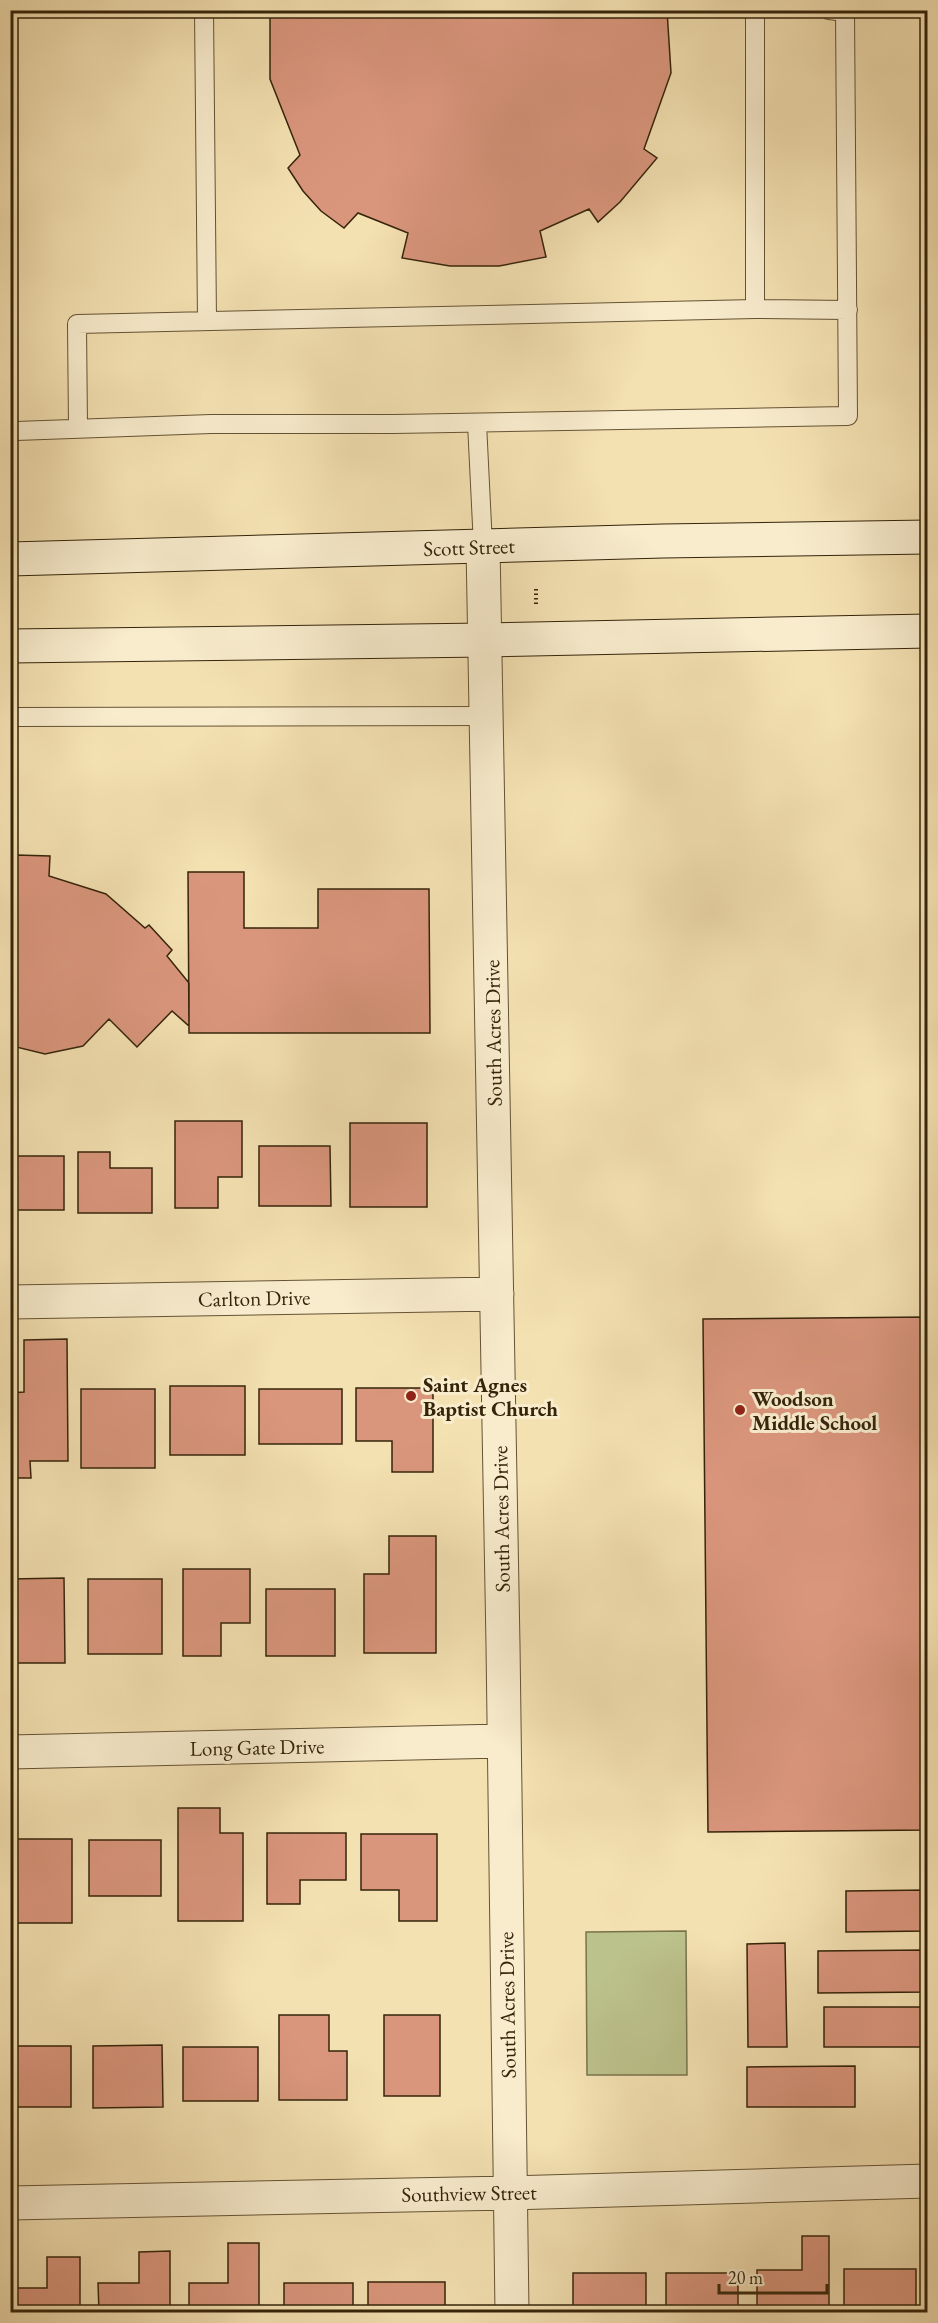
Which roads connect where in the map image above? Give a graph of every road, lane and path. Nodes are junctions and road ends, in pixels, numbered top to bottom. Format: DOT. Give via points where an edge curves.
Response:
graph roads {
  1 [pos="204,10"];
  2 [pos="755,10"];
  3 [pos="829,10"];
  4 [pos="755,309"];
  5 [pos="848,310"];
  6 [pos="207,321"];
  7 [pos="477,423"];
  8 [pos="78,428"];
  9 [pos="10,434"];
  10 [pos="927,537"];
  11 [pos="483,546"];
  12 [pos="10,559"];
  13 [pos="536,589"];
  14 [pos="536,609"];
  15 [pos="927,631"];
  16 [pos="485,640"];
  17 [pos="10,646"];
  18 [pos="487,716"];
  19 [pos="10,717"];
  20 [pos="497,1294"];
  21 [pos="10,1302"];
  22 [pos="503,1741"];
  23 [pos="10,1752"];
  24 [pos="927,2181"];
  25 [pos="509,2193"];
  26 [pos="10,2203"];
  27 [pos="512,2313"];
  1 -- 6 [label="lane"];
  2 -- 4 [label="lane"];
  3 -- 5 [label="lane" via="845,12"];
  4 -- 5 [label="lane"];
  4 -- 6 [label="lane"];
  5 -- 7 [label="lane" via="849,416"];
  6 -- 8 [label="lane" via="77,324"];
  7 -- 8 [label="lane"];
  7 -- 11 [label="lane"];
  8 -- 9 [label="lane" via="16,430"];
  10 -- 11 [label="street, Scott Street"];
  11 -- 12 [label="street, Scott Street"];
  11 -- 16 [label="street, South Acres Drive"];
  13 -- 14 [label="path"];
  15 -- 16 [label="street"];
  16 -- 17 [label="street"];
  16 -- 18 [label="street, South Acres Drive"];
  18 -- 19 [label="lane"];
  18 -- 20 [label="street, South Acres Drive"];
  20 -- 21 [label="street, Carlton Drive"];
  20 -- 22 [label="street, South Acres Drive"];
  22 -- 23 [label="street, Long Gate Drive"];
  22 -- 25 [label="street, South Acres Drive"];
  24 -- 25 [label="street, Southview Street"];
  25 -- 26 [label="street, Southview Street"];
  25 -- 27 [label="street, South Acres Drive"];
}
